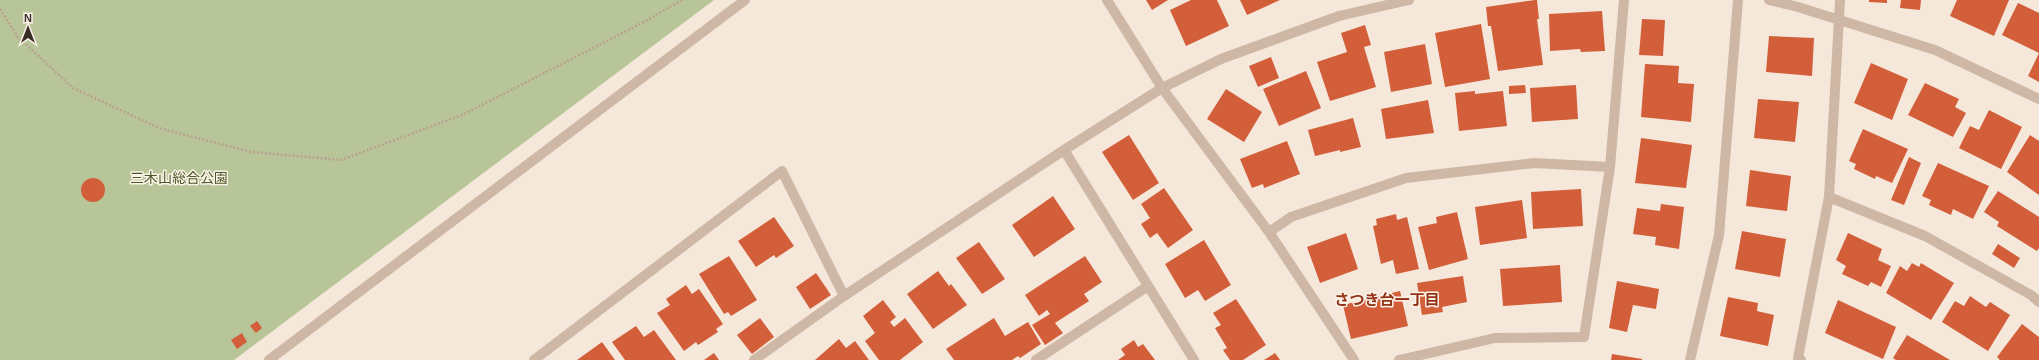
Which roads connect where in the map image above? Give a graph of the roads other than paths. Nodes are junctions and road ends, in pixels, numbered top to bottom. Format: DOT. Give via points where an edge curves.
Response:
graph roads {
  1 [pos="745,0"];
  2 [pos="1107,0"];
  3 [pos="1409,0"];
  4 [pos="1624,0"];
  5 [pos="1738,0"];
  6 [pos="1769,0"];
  7 [pos="1840,0"];
  8 [pos="1839,20"];
  9 [pos="1162,88"];
  10 [pos="2039,99"];
  11 [pos="1064,150"];
  12 [pos="1610,167"];
  13 [pos="1830,197"];
  14 [pos="1269,232"];
  15 [pos="1148,286"];
  16 [pos="844,296"];
  17 [pos="2039,302"];
  18 [pos="269,360"];
  19 [pos="534,360"];
  20 [pos="754,360"];
  21 [pos="1036,360"];
  22 [pos="1194,360"];
  23 [pos="1354,360"];
  24 [pos="1399,360"];
  25 [pos="1690,360"];
  26 [pos="1801,360"];
  1 -- 18 [label="street"];
  2 -- 9 [label="street"];
  3 -- 9 [label="street" via="1332,19 1221,59"];
  4 -- 12 [label="street"];
  5 -- 25 [label="street" via="1719,235"];
  6 -- 8 [label="street"];
  7 -- 8 [label="street"];
  8 -- 10 [label="street" via="1936,50"];
  8 -- 13 [label="street"];
  9 -- 11 [label="street"];
  9 -- 14 [label="street"];
  11 -- 15 [label="street"];
  11 -- 16 [label="street"];
  12 -- 14 [label="street" via="1534,163 1406,178 1291,217"];
  12 -- 24 [label="street" via="1584,337 1495,338"];
  13 -- 17 [label="street" via="1925,236 2031,295"];
  13 -- 26 [label="street" via="1798,358"];
  14 -- 23 [label="street"];
  15 -- 21 [label="street"];
  15 -- 22 [label="street"];
  16 -- 19 [label="street" via="782,171"];
  16 -- 20 [label="street"];
}
